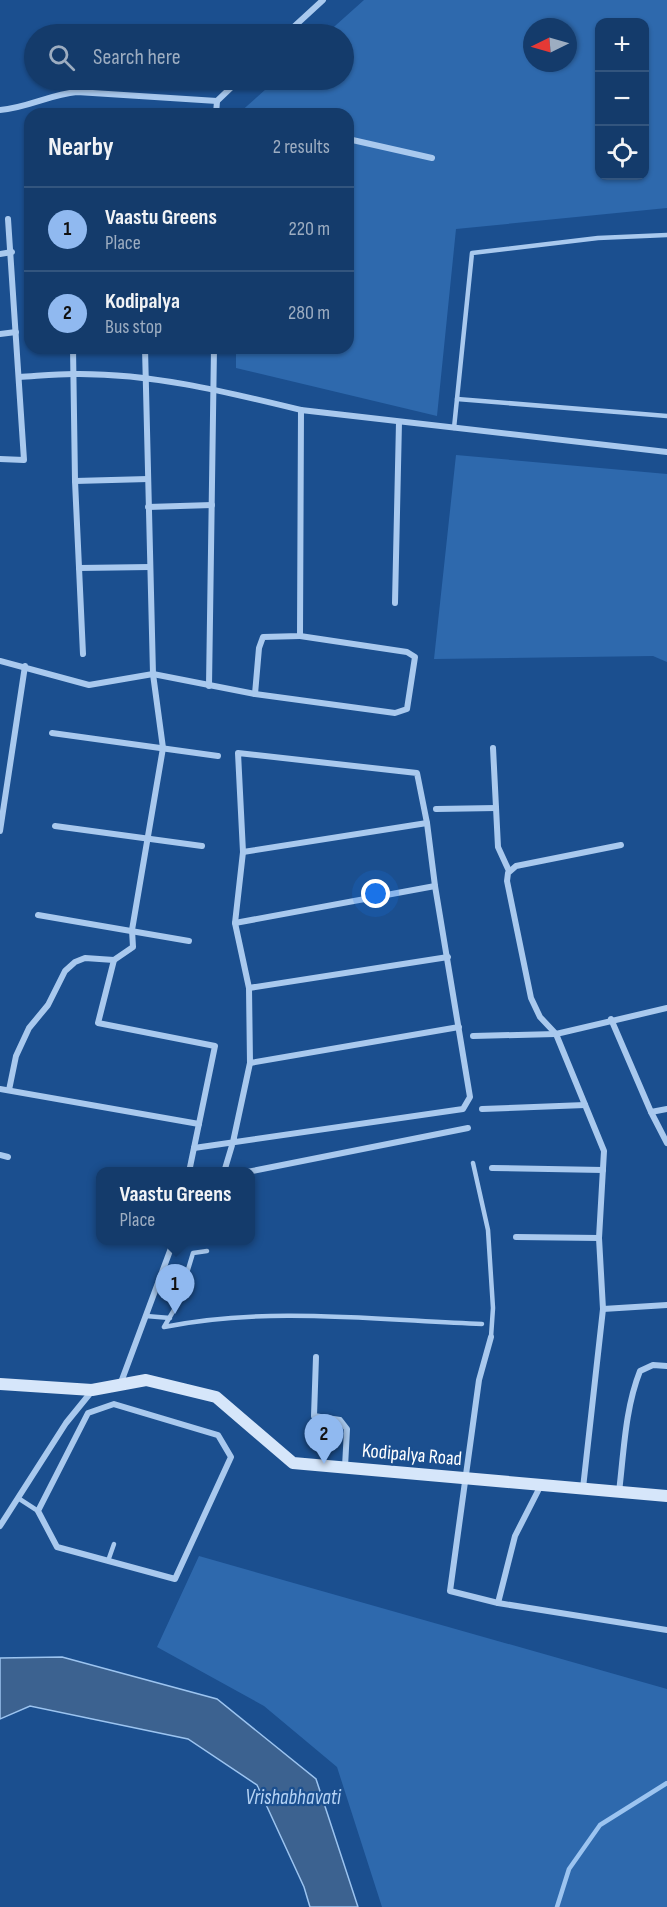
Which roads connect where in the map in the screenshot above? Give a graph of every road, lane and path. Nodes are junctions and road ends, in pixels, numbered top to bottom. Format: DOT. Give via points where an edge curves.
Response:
graph roads {
  1 [pos="323,0"];
  2 [pos="297,24"];
  3 [pos="228,90"];
  4 [pos="216,101"];
  5 [pos="216,108"];
  6 [pos="0,110"];
  7 [pos="354,140"];
  8 [pos="432,158"];
  9 [pos="8,219"];
  10 [pos="667,235"];
  11 [pos="12,252"];
  12 [pos="0,254"];
  13 [pos="16,333"];
  14 [pos="0,334"];
  15 [pos="73,354"];
  16 [pos="145,354"];
  17 [pos="214,354"];
  18 [pos="75,374"];
  19 [pos="19,377"];
  20 [pos="145,379"];
  21 [pos="214,389"];
  22 [pos="457,399"];
  23 [pos="301,410"];
  24 [pos="667,416"];
  25 [pos="399,422"];
  26 [pos="454,428"];
  27 [pos="667,452"];
  28 [pos="0,459"];
  29 [pos="148,479"];
  30 [pos="75,481"];
  31 [pos="212,504"];
  32 [pos="148,507"];
  33 [pos="150,567"];
  34 [pos="79,568"];
  35 [pos="395,603"];
  36 [pos="300,636"];
  37 [pos="83,654"];
  38 [pos="0,661"];
  39 [pos="25,666"];
  40 [pos="153,674"];
  41 [pos="209,686"];
  42 [pos="255,694"];
  43 [pos="52,733"];
  44 [pos="163,748"];
  45 [pos="493,748"];
  46 [pos="218,756"];
  47 [pos="496,808"];
  48 [pos="436,809"];
  49 [pos="427,823"];
  50 [pos="55,826"];
  51 [pos="0,831"];
  52 [pos="148,837"];
  53 [pos="621,845"];
  54 [pos="202,846"];
  55 [pos="243,852"];
  56 [pos="509,871"];
  57 [pos="435,886"];
  58 [pos="38,915"];
  59 [pos="235,923"];
  60 [pos="132,930"];
  61 [pos="189,941"];
  62 [pos="448,957"];
  63 [pos="114,960"];
  64 [pos="249,988"];
  65 [pos="667,1008"];
  66 [pos="611,1020"];
  67 [pos="459,1027"];
  68 [pos="556,1034"];
  69 [pos="473,1036"];
  70 [pos="250,1063"];
  71 [pos="0,1089"];
  72 [pos="9,1090"];
  73 [pos="585,1105"];
  74 [pos="482,1109"];
  75 [pos="667,1109"];
  76 [pos="651,1112"];
  77 [pos="199,1124"];
  78 [pos="468,1128"];
  79 [pos="233,1142"];
  80 [pos="667,1143"];
  81 [pos="194,1148"];
  82 [pos="0,1155"];
  83 [pos="8,1157"];
  84 [pos="473,1163"];
  85 [pos="190,1167"];
  86 [pos="226,1167"];
  87 [pos="492,1168"];
  88 [pos="255,1170"];
  89 [pos="603,1170"];
  90 [pos="516,1237"];
  91 [pos="599,1238"];
  92 [pos="172,1245"];
  93 [pos="207,1251"];
  94 [pos="667,1305"];
  95 [pos="603,1309"];
  96 [pos="146,1316"];
  97 [pos="170,1318"];
  98 [pos="482,1324"];
  99 [pos="491,1337"];
  100 [pos="315,1357"];
  101 [pos="667,1366"];
  102 [pos="0,1384"];
  103 [pos="120,1385"];
  104 [pos="92,1390"];
  105 [pos="345,1468"];
  106 [pos="466,1479"];
  107 [pos="541,1485"];
  108 [pos="583,1489"];
  109 [pos="619,1492"];
  110 [pos="667,1497"];
  111 [pos="18,1498"];
  112 [pos="38,1511"];
  113 [pos="0,1526"];
  114 [pos="114,1544"];
  115 [pos="108,1561"];
  116 [pos="498,1603"];
  117 [pos="667,1630"];
  1 -- 2 [label="street"];
  3 -- 4 [label="street"];
  4 -- 5 [label="street"];
  4 -- 6 [label="street" via="70,93"];
  7 -- 8 [label="street"];
  9 -- 11 [label="street"];
  10 -- 22 [label="lane" via="598,238 472,253"];
  11 -- 12 [label="street"];
  11 -- 13 [label="street"];
  13 -- 14 [label="street"];
  13 -- 19 [label="street"];
  15 -- 18 [label="street"];
  16 -- 20 [label="street"];
  17 -- 21 [label="street"];
  18 -- 19 [label="street"];
  18 -- 20 [label="street"];
  18 -- 30 [label="street"];
  19 -- 28 [label="street" via="24,460"];
  20 -- 21 [label="street"];
  20 -- 29 [label="street"];
  21 -- 23 [label="street"];
  21 -- 31 [label="street"];
  22 -- 24 [label="lane"];
  22 -- 26 [label="lane"];
  23 -- 25 [label="street"];
  23 -- 36 [label="street"];
  25 -- 26 [label="street"];
  25 -- 35 [label="street"];
  26 -- 27 [label="street"];
  29 -- 30 [label="street"];
  29 -- 32 [label="street"];
  30 -- 34 [label="street"];
  31 -- 32 [label="street"];
  31 -- 41 [label="street"];
  32 -- 33 [label="street"];
  33 -- 34 [label="street"];
  33 -- 40 [label="street"];
  34 -- 37 [label="street"];
  36 -- 42 [label="street" via="263,637"];
  36 -- 42 [label="street" via="407,652 415,657 407,710 395,714"];
  38 -- 39 [label="street"];
  39 -- 40 [label="street" via="89,685"];
  39 -- 51 [label="street"];
  40 -- 41 [label="street"];
  40 -- 44 [label="street"];
  41 -- 42 [label="street"];
  43 -- 44 [label="street"];
  44 -- 46 [label="street"];
  44 -- 52 [label="street"];
  45 -- 47 [label="street"];
  47 -- 48 [label="street"];
  47 -- 56 [label="street" via="498,847"];
  49 -- 55 [label="street"];
  49 -- 55 [label="street" via="417,773 238,753"];
  49 -- 57 [label="street"];
  50 -- 52 [label="street"];
  52 -- 54 [label="street"];
  52 -- 60 [label="street"];
  53 -- 56 [label="street" via="516,866"];
  55 -- 59 [label="street"];
  56 -- 68 [label="street" via="507,881 531,998 540,1017"];
  57 -- 59 [label="street"];
  57 -- 62 [label="street"];
  58 -- 60 [label="street"];
  59 -- 64 [label="street"];
  60 -- 61 [label="street"];
  60 -- 63 [label="street" via="133,947"];
  62 -- 64 [label="street"];
  62 -- 67 [label="street"];
  63 -- 72 [label="street" via="85,958 65,971 48,1005 29,1028 16,1056"];
  63 -- 77 [label="street" via="98,1023 215,1046"];
  64 -- 70 [label="street"];
  65 -- 66 [label="street"];
  66 -- 68 [label="street"];
  66 -- 76 [label="street"];
  67 -- 70 [label="street"];
  67 -- 79 [label="street" via="470,1097 463,1109"];
  68 -- 69 [label="street"];
  68 -- 73 [label="street"];
  70 -- 79 [label="street"];
  71 -- 72 [label="street"];
  72 -- 77 [label="street"];
  73 -- 74 [label="street"];
  73 -- 89 [label="street" via="604,1151"];
  75 -- 76 [label="street"];
  76 -- 80 [label="street"];
  77 -- 81 [label="street"];
  78 -- 88 [label="street"];
  79 -- 81 [label="street"];
  79 -- 86 [label="street"];
  81 -- 85 [label="street"];
  82 -- 83 [label="street"];
  84 -- 99 [label="lane" via="488,1230"];
  87 -- 89 [label="street"];
  89 -- 91 [label="street"];
  90 -- 91 [label="street"];
  91 -- 95 [label="street"];
  92 -- 96 [label="street"];
  93 -- 97 [label="lane" via="193,1253"];
  94 -- 95 [label="street"];
  95 -- 108 [label="street"];
  96 -- 97 [label="lane"];
  96 -- 103 [label="street"];
  97 -- 98 [label="lane" via="164,1327 206,1318 258,1316"];
  99 -- 106 [label="street" via="479,1380"];
  100 -- 105 [label="street" via="314,1416 340,1420 347,1429"];
  101 -- 109 [label="street" via="653,1365 640,1371 635,1383"];
  102 -- 104 [label="main road, Kodipalya Road"];
  103 -- 104 [label="main road, Kodipalya Road"];
  103 -- 105 [label="main road, Kodipalya Road" via="146,1380 216,1397 293,1463"];
  104 -- 111 [label="street"];
  105 -- 106 [label="main road, Kodipalya Road"];
  106 -- 107 [label="main road, Kodipalya Road"];
  106 -- 116 [label="street" via="450,1592"];
  107 -- 108 [label="main road, Kodipalya Road"];
  107 -- 116 [label="street" via="515,1536"];
  108 -- 109 [label="main road, Kodipalya Road"];
  109 -- 110 [label="main road, Kodipalya Road"];
  111 -- 112 [label="lane"];
  111 -- 113 [label="street"];
  112 -- 115 [label="street" via="57,1547"];
  112 -- 115 [label="street" via="88,1413 114,1404 218,1435 231,1457 175,1579"];
  114 -- 115 [label="lane"];
  116 -- 117 [label="street"];
}
